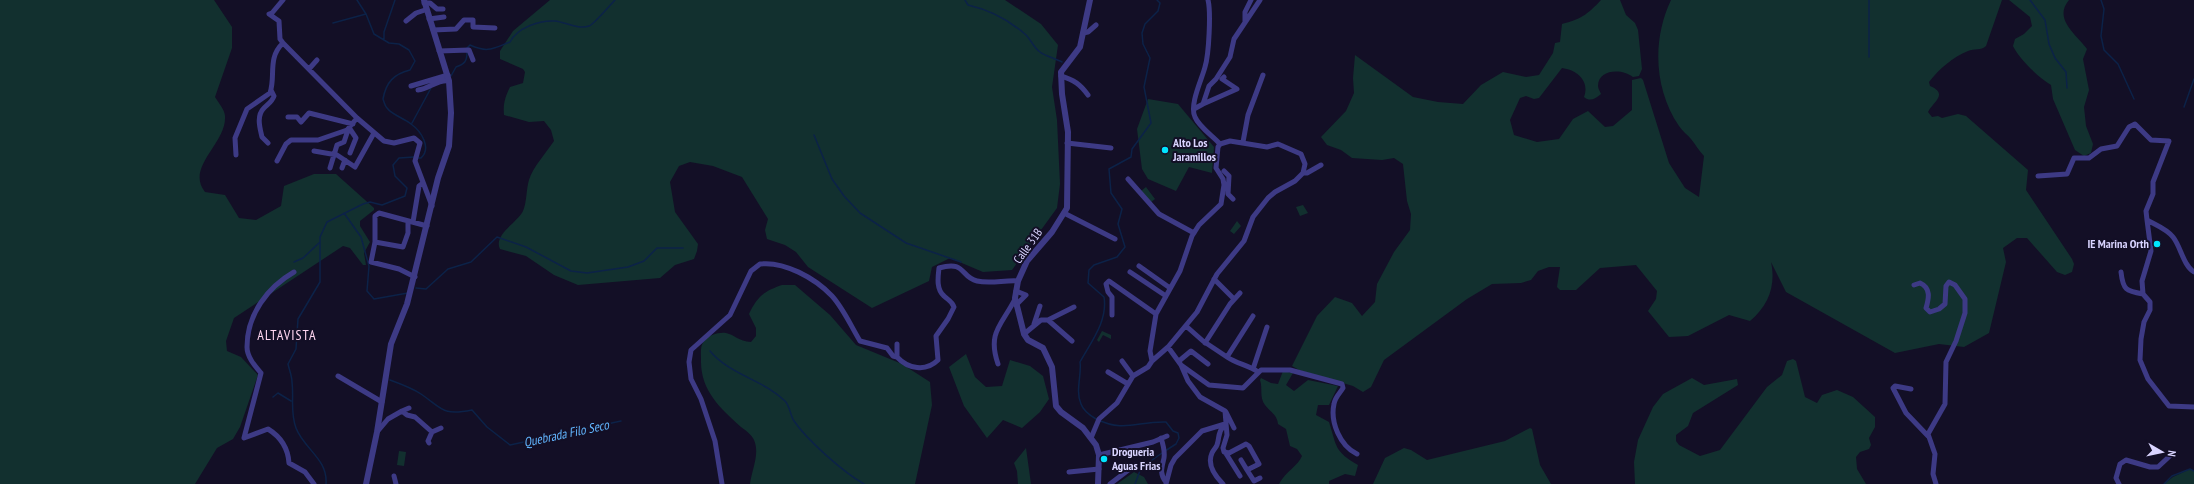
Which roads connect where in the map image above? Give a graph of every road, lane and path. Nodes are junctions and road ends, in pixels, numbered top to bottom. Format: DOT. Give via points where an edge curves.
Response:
graph roads {
  1 [pos="283,0"];
  2 [pos="1090,0"];
  3 [pos="1208,0"];
  4 [pos="1250,0"];
  5 [pos="1260,0"];
  6 [pos="424,4"];
  7 [pos="443,9"];
  8 [pos="444,17"];
  9 [pos="429,19"];
  10 [pos="406,21"];
  11 [pos="1244,22"];
  12 [pos="1096,25"];
  13 [pos="495,28"];
  14 [pos="433,30"];
  15 [pos="1084,33"];
  16 [pos="283,43"];
  17 [pos="439,51"];
  18 [pos="317,60"];
  19 [pos="473,60"];
  20 [pos="309,69"];
  21 [pos="1263,74"];
  22 [pos="1061,76"];
  23 [pos="1224,77"];
  24 [pos="448,78"];
  25 [pos="411,86"];
  26 [pos="271,90"];
  27 [pos="418,90"];
  28 [pos="1088,95"];
  29 [pos="1203,104"];
  30 [pos="1194,109"];
  31 [pos="288,117"];
  32 [pos="358,118"];
  33 [pos="350,128"];
  34 [pos="374,133"];
  35 [pos="1242,142"];
  36 [pos="268,143"];
  37 [pos="1067,143"];
  38 [pos="1220,144"];
  39 [pos="1111,148"];
  40 [pos="314,151"];
  41 [pos="350,153"];
  42 [pos="333,154"];
  43 [pos="236,155"];
  44 [pos="345,160"];
  45 [pos="277,161"];
  46 [pos="1321,165"];
  47 [pos="330,168"];
  48 [pos="342,168"];
  49 [pos="1224,171"];
  50 [pos="1303,173"];
  51 [pos="2038,176"];
  52 [pos="1128,179"];
  53 [pos="423,183"];
  54 [pos="1233,199"];
  55 [pos="432,206"];
  56 [pos="1064,213"];
  57 [pos="2147,220"];
  58 [pos="410,221"];
  59 [pos="427,226"];
  60 [pos="1194,234"];
  61 [pos="1115,239"];
  62 [pos="375,242"];
  63 [pos="1138,266"];
  64 [pos="294,272"];
  65 [pos="1130,272"];
  66 [pos="2121,272"];
  67 [pos="2194,272"];
  68 [pos="415,277"];
  69 [pos="1214,279"];
  70 [pos="1018,281"];
  71 [pos="1914,285"];
  72 [pos="1170,288"];
  73 [pos="1016,290"];
  74 [pos="1240,293"];
  75 [pos="2143,294"];
  76 [pos="1166,296"];
  77 [pos="1234,299"];
  78 [pos="1015,302"];
  79 [pos="1040,306"];
  80 [pos="1074,308"];
  81 [pos="1156,314"];
  82 [pos="1112,315"];
  83 [pos="1253,316"];
  84 [pos="1048,320"];
  85 [pos="1033,326"];
  86 [pos="1186,326"];
  87 [pos="1267,327"];
  88 [pos="1024,334"];
  89 [pos="1072,340"];
  90 [pos="1205,343"];
  91 [pos="897,344"];
  92 [pos="1168,347"];
  93 [pos="897,357"];
  94 [pos="1227,357"];
  95 [pos="1152,361"];
  96 [pos="1122,362"];
  97 [pos="1180,363"];
  98 [pos="998,364"];
  99 [pos="1208,364"];
  100 [pos="1256,370"];
  101 [pos="1108,372"];
  102 [pos="338,376"];
  103 [pos="1133,376"];
  104 [pos="1128,384"];
  105 [pos="1911,389"];
  106 [pos="382,402"];
  107 [pos="2194,407"];
  108 [pos="410,408"];
  109 [pos="402,410"];
  110 [pos="1226,412"];
  111 [pos="1225,424"];
  112 [pos="441,428"];
  113 [pos="1234,428"];
  114 [pos="377,432"];
  115 [pos="432,432"];
  116 [pos="1167,436"];
  117 [pos="1928,436"];
  118 [pos="1091,438"];
  119 [pos="1161,438"];
  120 [pos="429,443"];
  121 [pos="1224,452"];
  122 [pos="2173,453"];
  123 [pos="1356,454"];
  124 [pos="1099,455"];
  125 [pos="1241,460"];
  126 [pos="1135,465"];
  127 [pos="1099,469"];
  128 [pos="1247,470"];
  129 [pos="1069,472"];
  130 [pos="394,476"];
  131 [pos="1240,476"];
  132 [pos="1260,478"];
  133 [pos="1166,483"];
  134 [pos="314,484"];
  135 [pos="366,484"];
  136 [pos="396,484"];
  137 [pos="722,484"];
  138 [pos="1098,484"];
  139 [pos="1110,484"];
  140 [pos="1223,484"];
  141 [pos="1936,484"];
  142 [pos="2119,484"];
  1 -- 16 [label="street" via="268,14 279,21 280,39"];
  2 -- 15 [label="street"];
  3 -- 30 [label="street" via="1210,9 1206,66 1199,82"];
  4 -- 11 [label="street"];
  5 -- 11 [label="street"];
  6 -- 7 [label="street" via="430,3 437,9"];
  6 -- 9 [label="street"];
  6 -- 10 [label="street"];
  8 -- 9 [label="street"];
  9 -- 14 [label="street"];
  11 -- 29 [label="street" via="1234,39 1228,61 1209,86"];
  12 -- 15 [label="street"];
  13 -- 14 [label="street" via="473,27 473,20 464,20 456,29"];
  14 -- 17 [label="street"];
  15 -- 22 [label="street" via="1079,49 1066,64"];
  16 -- 20 [label="street"];
  16 -- 26 [label="street" via="277,50 272,65"];
  17 -- 19 [label="street" via="469,50"];
  17 -- 24 [label="street"];
  18 -- 20 [label="street"];
  20 -- 32 [label="street"];
  21 -- 35 [label="street" via="1248,115"];
  22 -- 28 [label="street" via="1074,80"];
  22 -- 37 [label="street, Calle 31B"];
  23 -- 29 [label="street" via="1222,79 1237,89"];
  24 -- 25 [label="street"];
  24 -- 27 [label="street" via="426,89"];
  24 -- 55 [label="street" via="451,126 449,146"];
  26 -- 36 [label="street" via="273,100 260,115 262,137"];
  26 -- 43 [label="street" via="268,95 247,109 235,138"];
  29 -- 30 [label="street"];
  30 -- 38 [label="street" via="1195,118"];
  31 -- 33 [label="street" via="297,117 300,122 309,113"];
  32 -- 33 [label="street"];
  32 -- 34 [label="street"];
  33 -- 41 [label="street" via="356,138"];
  33 -- 42 [label="street" via="344,142 337,145"];
  33 -- 45 [label="street" via="318,140 291,140"];
  34 -- 44 [label="street" via="355,167"];
  34 -- 53 [label="street" via="389,142 414,138 420,145 415,161"];
  35 -- 38 [label="street" via="1230,141"];
  35 -- 50 [label="street" via="1267,147 1278,144 1299,153 1305,164"];
  37 -- 39 [label="street"];
  37 -- 56 [label="street, Calle 31B" via="1067,208"];
  38 -- 60 [label="street" via="1216,165 1223,179 1223,198 1219,208 1206,218"];
  40 -- 42 [label="street"];
  42 -- 44 [label="street"];
  42 -- 47 [label="street"];
  44 -- 48 [label="street"];
  46 -- 50 [label="street" via="1307,174"];
  49 -- 54 [label="street" via="1229,176 1228,194"];
  50 -- 69 [label="street" via="1268,198 1253,217 1244,241"];
  51 -- 57 [label="street" via="2067,174 2074,158 2089,158 2101,149 2117,146 2129,127 2135,124 2151,140 2169,141 2153,182 2153,194 2146,211"];
  52 -- 60 [label="street" via="1159,214"];
  53 -- 55 [label="street"];
  53 -- 58 [label="street"];
  55 -- 59 [label="street"];
  56 -- 61 [label="street"];
  56 -- 70 [label="street, Calle 31B" via="1052,232 1027,261"];
  57 -- 67 [label="street" via="2160,226 2173,237 2185,261"];
  57 -- 75 [label="street" via="2151,251 2142,281"];
  58 -- 59 [label="street"];
  58 -- 62 [label="street" via="403,247"];
  58 -- 62 [label="street" via="376,214 373,225"];
  59 -- 68 [label="street"];
  60 -- 72 [label="street" via="1180,271"];
  62 -- 68 [label="street" via="370,260 372,263 400,269"];
  63 -- 72 [label="street"];
  64 -- 134 [label="street" via="277,282 254,313 247,348 252,362 261,374 244,438 268,429 275,433 287,448 290,463 305,472"];
  65 -- 76 [label="street"];
  66 -- 75 [label="street" via="2124,288"];
  68 -- 106 [label="street" via="391,344"];
  69 -- 77 [label="street"];
  69 -- 86 [label="street" via="1197,312"];
  70 -- 73 [label="street, Calle 31B"];
  70 -- 93 [label="street" via="976,281 958,267 950,265 939,268 939,289 942,295 953,302 954,307 936,336 938,360 933,365 918,368"];
  71 -- 117 [label="street" via="1920,283 1926,287 1929,296 1926,308 1930,312 1945,304 1946,286 1949,282 1955,285 1965,299 1965,313 1958,336 1945,364 1945,404"];
  72 -- 76 [label="street"];
  73 -- 78 [label="street, Calle 31B"];
  73 -- 78 [label="street" via="1026,295"];
  74 -- 77 [label="street"];
  75 -- 107 [label="street" via="2150,302 2139,349 2141,364 2148,379 2169,406"];
  76 -- 81 [label="street"];
  77 -- 90 [label="street"];
  78 -- 88 [label="street, Calle 31B"];
  78 -- 98 [label="street" via="995,332 993,343"];
  79 -- 85 [label="street"];
  80 -- 84 [label="street"];
  81 -- 82 [label="street" via="1109,281 1106,284 1112,297"];
  81 -- 95 [label="street" via="1150,351"];
  83 -- 94 [label="street"];
  84 -- 85 [label="street" via="1041,320"];
  84 -- 89 [label="street"];
  85 -- 88 [label="street"];
  86 -- 90 [label="street"];
  86 -- 92 [label="street"];
  87 -- 100 [label="street"];
  88 -- 118 [label="street" via="1028,340 1043,348 1052,367 1056,406"];
  90 -- 94 [label="street"];
  91 -- 93 [label="street"];
  92 -- 95 [label="street"];
  92 -- 97 [label="street"];
  93 -- 137 [label="street" via="887,348 860,341 832,296 807,277 785,266 760,264 751,271 730,314 691,350 691,379 701,399 715,441"];
  94 -- 100 [label="street" via="1235,363"];
  95 -- 103 [label="street" via="1148,367"];
  96 -- 103 [label="street"];
  97 -- 99 [label="street" via="1191,351"];
  97 -- 100 [label="street" via="1202,381 1217,387 1243,388 1250,384"];
  97 -- 110 [label="street" via="1188,381 1200,397 1225,409"];
  100 -- 123 [label="street" via="1283,369 1342,384 1344,388 1333,404 1336,432 1345,446"];
  101 -- 104 [label="street"];
  102 -- 106 [label="street"];
  103 -- 104 [label="street"];
  104 -- 118 [label="street" via="1117,403 1098,422"];
  105 -- 117 [label="street" via="1895,386 1893,388 1906,413"];
  106 -- 114 [label="street"];
  108 -- 109 [label="street"];
  109 -- 114 [label="street" via="388,419"];
  109 -- 115 [label="street"];
  110 -- 111 [label="street"];
  110 -- 113 [label="street"];
  111 -- 121 [label="street" via="1227,435"];
  111 -- 133 [label="street" via="1202,431 1171,465"];
  111 -- 140 [label="street" via="1218,433 1217,446 1212,452 1210,462 1214,473"];
  112 -- 115 [label="street"];
  114 -- 135 [label="street"];
  115 -- 120 [label="street"];
  116 -- 119 [label="street"];
  117 -- 141 [label="street" via="1935,454 1933,474"];
  118 -- 124 [label="street"];
  119 -- 124 [label="street"];
  119 -- 133 [label="street" via="1164,455 1161,464 1162,476"];
  121 -- 128 [label="street" via="1229,453 1246,444 1251,447 1261,463"];
  121 -- 131 [label="street"];
  122 -- 142 [label="street" via="2158,467 2126,460 2120,464 2116,478"];
  124 -- 127 [label="street"];
  125 -- 128 [label="street"];
  126 -- 139 [label="street"];
  127 -- 129 [label="street"];
  127 -- 138 [label="street"];
  128 -- 132 [label="street" via="1254,481"];
  130 -- 136 [label="street"];
}
